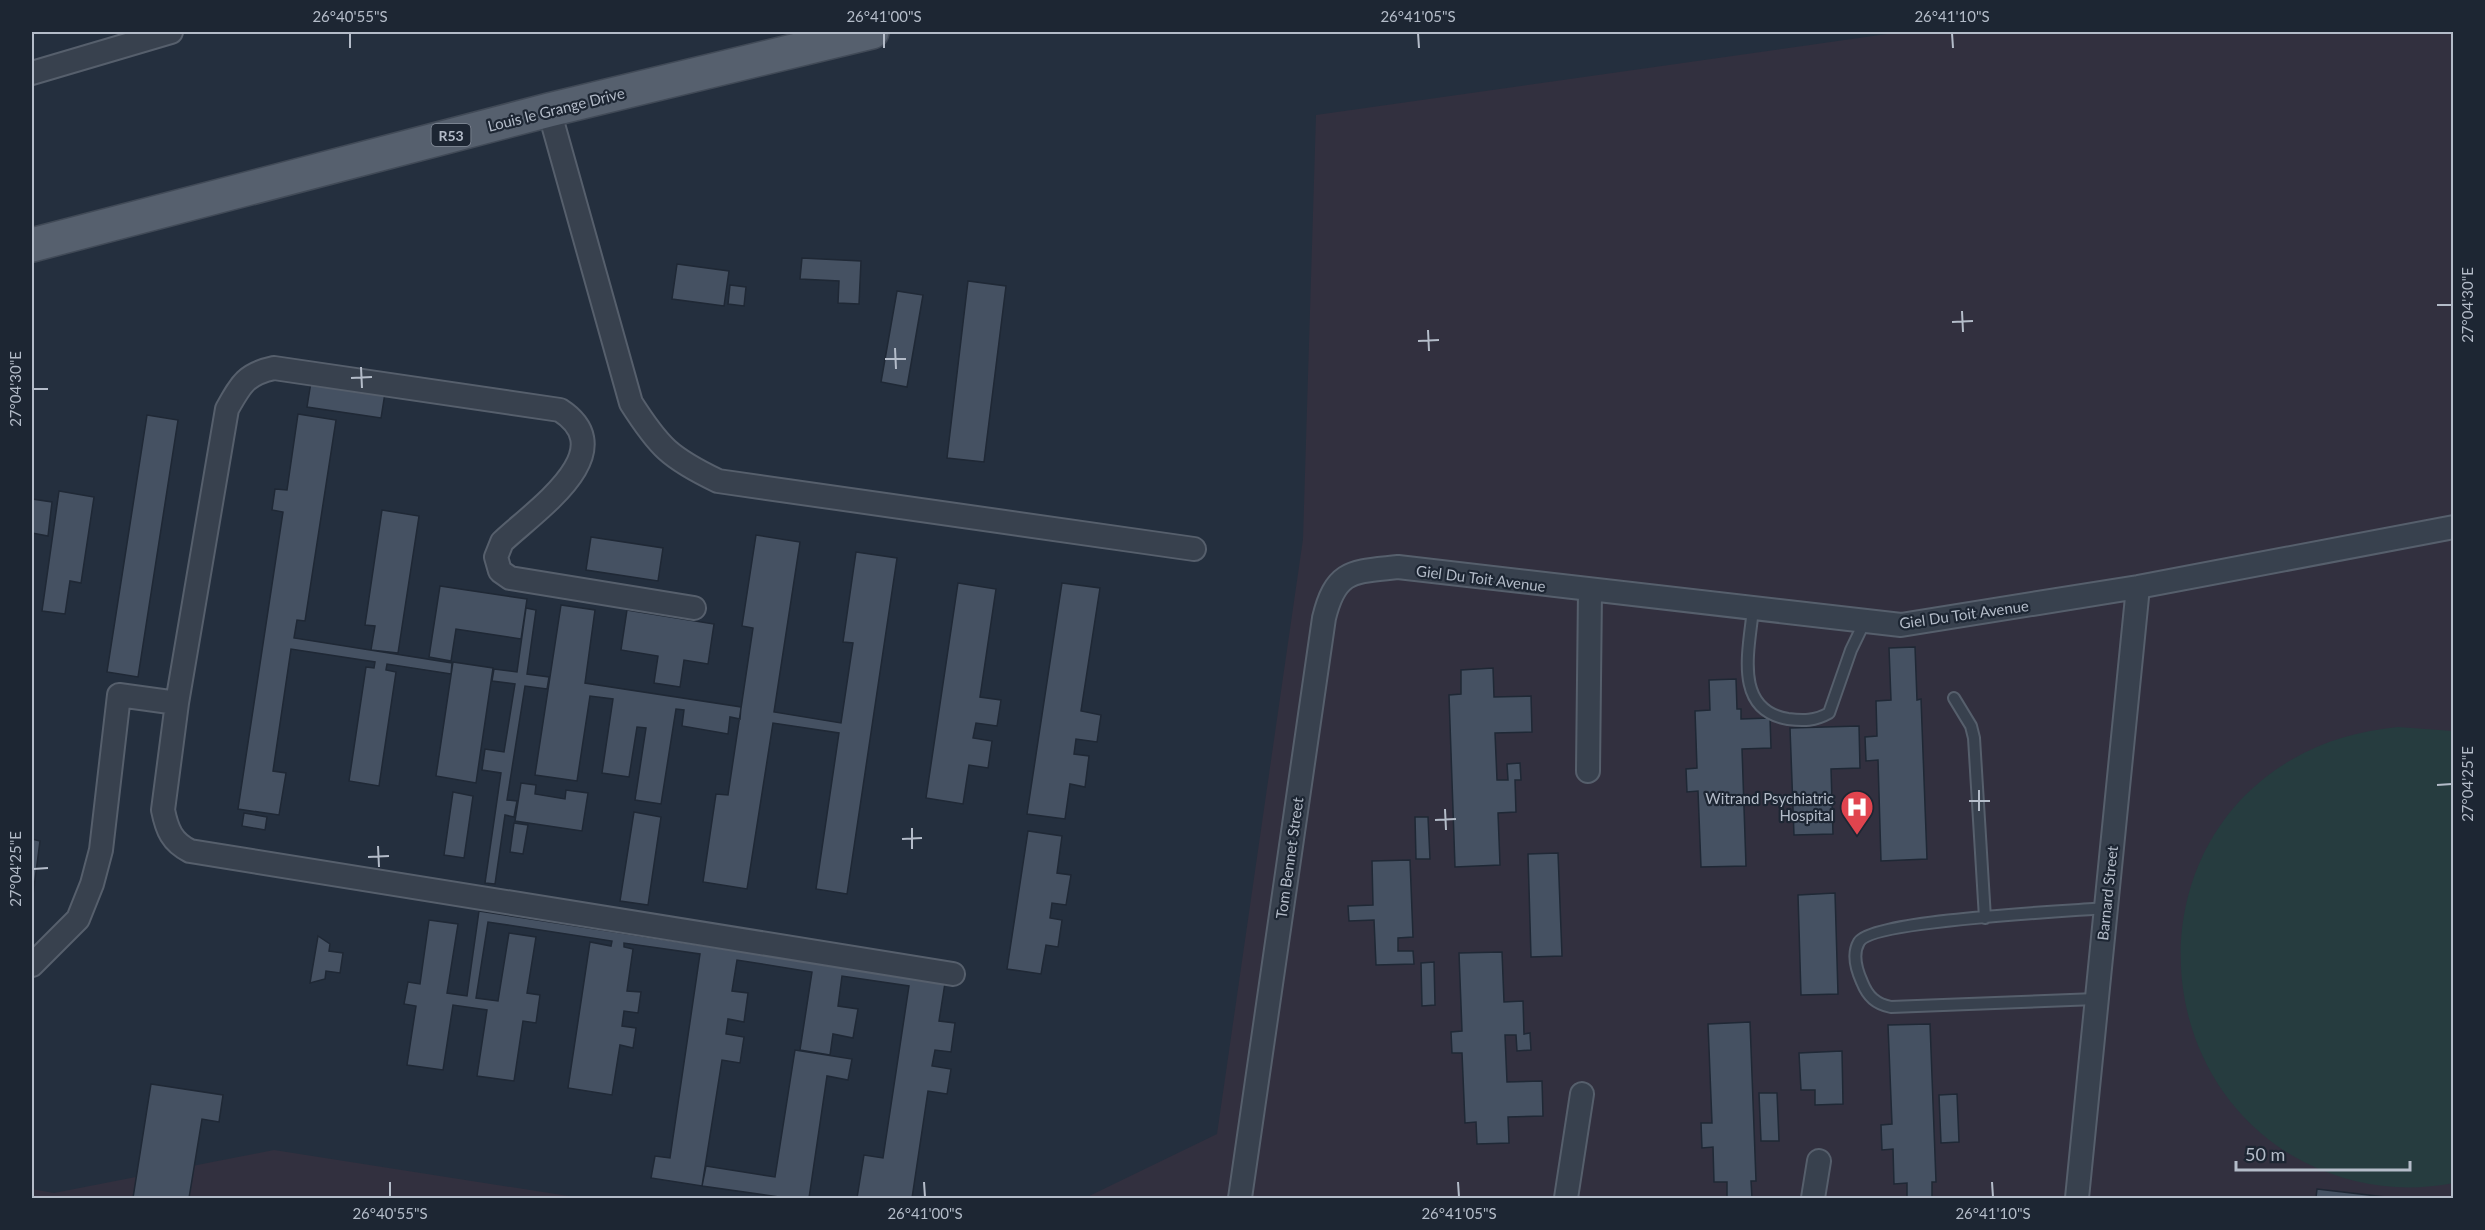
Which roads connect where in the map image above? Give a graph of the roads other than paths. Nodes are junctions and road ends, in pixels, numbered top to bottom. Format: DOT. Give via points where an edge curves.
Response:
graph roads {
  1 [pos="171,32"];
  2 [pos="872,32"];
  3 [pos="32,73"];
  4 [pos="549,110"];
  5 [pos="32,245"];
  6 [pos="2454,527"];
  7 [pos="1194,549"];
  8 [pos="1398,567"];
  9 [pos="2138,587"];
  10 [pos="1590,591"];
  11 [pos="694,608"];
  12 [pos="1753,609"];
  13 [pos="1864,623"];
  14 [pos="1954,698"];
  15 [pos="177,703"];
  16 [pos="1588,771"];
  17 [pos="2106,908"];
  18 [pos="1985,918"];
  19 [pos="32,965"];
  20 [pos="953,974"];
  21 [pos="2096,999"];
  22 [pos="1582,1094"];
  23 [pos="1818,1161"];
  24 [pos="1240,1198"];
  25 [pos="1566,1198"];
  26 [pos="1813,1198"];
  27 [pos="2077,1198"];
  1 -- 3 [label="street"];
  2 -- 4 [label="main road, Louis le Grange Drive / R53"];
  4 -- 5 [label="main road, Louis le Grange Drive / R53"];
  4 -- 7 [label="street" via="631,403 653,438 681,463 717,481"];
  6 -- 9 [label="street, Giel Du Toit Avenue"];
  8 -- 10 [label="street, Giel Du Toit Avenue"];
  8 -- 24 [label="street, Tom Bennet Street" via="1346,575 1332,590 1326,609"];
  9 -- 13 [label="street, Giel Du Toit Avenue" via="1901,625"];
  9 -- 17 [label="street, Barnard Street"];
  10 -- 12 [label="street, Giel Du Toit Avenue"];
  10 -- 16 [label="street"];
  11 -- 15 [label="street" via="510,578 500,571 496,557 502,542 571,478 580,461 580,430 560,410 274,368 256,372 240,384 227,409"];
  12 -- 13 [label="street, Giel Du Toit Avenue"];
  12 -- 13 [label="lane" via="1749,657 1754,700 1768,714 1802,721 1829,713"];
  14 -- 18 [label="lane" via="1974,738"];
  15 -- 19 [label="street" via="119,695 101,850 92,884 78,919"];
  15 -- 20 [label="street" via="163,810 171,837 190,851"];
  17 -- 18 [label="lane"];
  17 -- 21 [label="street, Barnard Street"];
  18 -- 21 [label="lane" via="1908,926 1865,936 1858,942 1856,953 1857,969 1868,994 1878,1005 1891,1007"];
  21 -- 27 [label="street, Barnard Street"];
  22 -- 25 [label="street"];
  23 -- 26 [label="street"];
}
